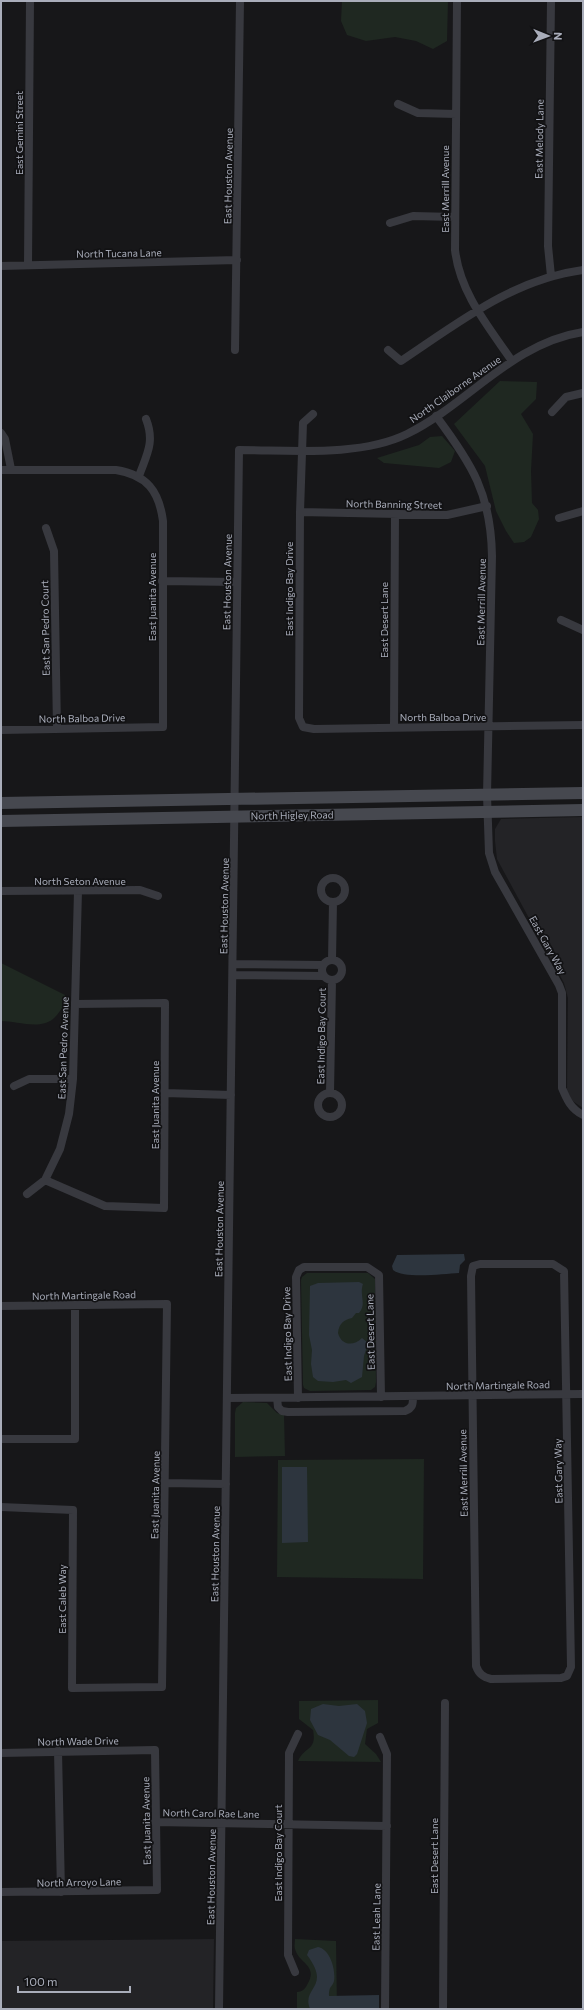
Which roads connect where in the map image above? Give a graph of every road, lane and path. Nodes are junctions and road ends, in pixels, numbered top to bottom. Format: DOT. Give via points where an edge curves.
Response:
graph roads {
  1 [pos="30,1"];
  2 [pos="240,1"];
  3 [pos="457,1"];
  4 [pos="551,1"];
  5 [pos="398,104"];
  6 [pos="456,114"];
  7 [pos="455,217"];
  8 [pos="390,223"];
  9 [pos="237,260"];
  10 [pos="28,265"];
  11 [pos="1,266"];
  12 [pos="583,270"];
  13 [pos="551,276"];
  14 [pos="477,311"];
  15 [pos="583,332"];
  16 [pos="235,350"];
  17 [pos="388,350"];
  18 [pos="512,361"];
  19 [pos="583,393"];
  20 [pos="552,412"];
  21 [pos="313,414"];
  22 [pos="436,416"];
  23 [pos="146,419"];
  24 [pos="1,433"];
  25 [pos="239,450"];
  26 [pos="302,450"];
  27 [pos="11,469"];
  28 [pos="1,470"];
  29 [pos="138,476"];
  30 [pos="487,506"];
  31 [pos="583,511"];
  32 [pos="300,512"];
  33 [pos="395,513"];
  34 [pos="559,518"];
  35 [pos="46,528"];
  36 [pos="162,581"];
  37 [pos="237,582"];
  38 [pos="561,620"];
  39 [pos="583,630"];
  40 [pos="583,725"];
  41 [pos="163,727"];
  42 [pos="303,727"];
  43 [pos="394,727"];
  44 [pos="489,727"];
  45 [pos="57,729"];
  46 [pos="1,730"];
  47 [pos="583,793"];
  48 [pos="235,799"];
  49 [pos="1,803"];
  50 [pos="488,803"];
  51 [pos="583,810"];
  52 [pos="235,816"];
  53 [pos="1,821"];
  54 [pos="1,891"];
  55 [pos="78,891"];
  56 [pos="158,896"];
  57 [pos="333,902"];
  58 [pos="332,960"];
  59 [pos="233,964"];
  60 [pos="323,965"];
  61 [pos="233,975"];
  62 [pos="324,976"];
  63 [pos="332,980"];
  64 [pos="75,1004"];
  65 [pos="73,1079"];
  66 [pos="14,1086"];
  67 [pos="165,1093"];
  68 [pos="330,1093"];
  69 [pos="231,1094"];
  70 [pos="583,1115"];
  71 [pos="45,1180"];
  72 [pos="27,1194"];
  73 [pos="560,1267"];
  74 [pos="299,1270"];
  75 [pos="166,1304"];
  76 [pos="75,1305"];
  77 [pos="1,1306"];
  78 [pos="567,1394"];
  79 [pos="583,1394"];
  80 [pos="472,1395"];
  81 [pos="381,1396"];
  82 [pos="412,1396"];
  83 [pos="227,1398"];
  84 [pos="277,1398"];
  85 [pos="298,1398"];
  86 [pos="1,1439"];
  87 [pos="165,1483"];
  88 [pos="226,1484"];
  89 [pos="1,1507"];
  90 [pos="485,1677"];
  91 [pos="72,1688"];
  92 [pos="445,1703"];
  93 [pos="298,1734"];
  94 [pos="380,1737"];
  95 [pos="155,1750"];
  96 [pos="58,1751"];
  97 [pos="1,1753"];
  98 [pos="155,1822"];
  99 [pos="222,1823"];
  100 [pos="288,1824"];
  101 [pos="387,1826"];
  102 [pos="157,1890"];
  103 [pos="1,1892"];
  104 [pos="61,1892"];
  105 [pos="295,1972"];
  106 [pos="219,2009"];
  107 [pos="385,2009"];
  108 [pos="443,2009"];
  1 -- 10 [label="street, East Gemini Street"];
  2 -- 9 [label="street, East Houston Avenue"];
  3 -- 6 [label="street, East Merrill Avenue"];
  4 -- 13 [label="street, East Melody Lane" via="548,246"];
  5 -- 6 [label="street" via="418,113"];
  6 -- 7 [label="street, East Merrill Avenue"];
  7 -- 8 [label="street" via="412,216"];
  7 -- 14 [label="street, East Merrill Avenue" via="457,264 466,291"];
  9 -- 10 [label="street, North Tucana Lane"];
  9 -- 16 [label="street, East Houston Avenue"];
  10 -- 11 [label="street, North Tucana Lane"];
  12 -- 13 [label="street"];
  13 -- 14 [label="street" via="509,292"];
  14 -- 17 [label="street" via="401,361"];
  14 -- 18 [label="street, East Merrill Avenue"];
  15 -- 18 [label="street, North Claiborne Avenue" via="552,340"];
  18 -- 22 [label="street, North Claiborne Avenue"];
  19 -- 20 [label="street" via="566,397"];
  21 -- 26 [label="street" via="303,423"];
  22 -- 26 [label="street, North Claiborne Avenue" via="405,435 384,443 356,449"];
  22 -- 30 [label="street, East Merrill Avenue" via="468,461"];
  23 -- 29 [label="street" via="151,432 151,443"];
  24 -- 27 [label="street" via="5,439"];
  25 -- 26 [label="street, North Claiborne Avenue"];
  25 -- 37 [label="street, East Houston Avenue"];
  26 -- 32 [label="street, East Indigo Bay Drive"];
  27 -- 28 [label="street"];
  27 -- 29 [label="street" via="116,470"];
  29 -- 36 [label="street, East Juanita Avenue" via="149,484 161,507"];
  30 -- 33 [label="street, North Banning Street" via="447,515"];
  30 -- 44 [label="street, East Merrill Avenue" via="491,523 492,556"];
  31 -- 34 [label="street"];
  32 -- 33 [label="street, North Banning Street"];
  32 -- 42 [label="street, East Indigo Bay Drive" via="298,718"];
  33 -- 43 [label="street, East Desert Lane"];
  35 -- 45 [label="street, East San Pedro Court" via="54,551"];
  36 -- 37 [label="street"];
  36 -- 41 [label="street, East Juanita Avenue"];
  37 -- 48 [label="street, East Houston Avenue"];
  38 -- 39 [label="street"];
  40 -- 44 [label="street, North Balboa Drive"];
  41 -- 45 [label="street, North Balboa Drive"];
  42 -- 43 [label="street, North Balboa Drive"];
  43 -- 44 [label="street, North Balboa Drive"];
  44 -- 50 [label="street, East Merrill Avenue"];
  45 -- 46 [label="street, North Balboa Drive"];
  47 -- 50 [label="main road, North Higley Road"];
  48 -- 49 [label="main road, North Higley Road"];
  48 -- 50 [label="main road, North Higley Road"];
  48 -- 52 [label="street, East Houston Avenue"];
  50 -- 51 [label="main road, North Higley Road"];
  50 -- 52 [label="main road, North Higley Road"];
  50 -- 70 [label="street, East Gary Way" via="489,853 492,864 562,993 562,1088 567,1102 576,1112"];
  52 -- 53 [label="main road, North Higley Road"];
  52 -- 59 [label="street, East Houston Avenue"];
  54 -- 55 [label="street, North Seton Avenue"];
  55 -- 56 [label="street, North Seton Avenue" via="140,890"];
  55 -- 64 [label="street, East San Pedro Avenue"];
  57 -- 58 [label="street"];
  58 -- 60 [label="street"];
  58 -- 63 [label="street, East Indigo Bay Court" via="340,964 342,970 340,976"];
  59 -- 60 [label="street"];
  59 -- 61 [label="street, East Houston Avenue"];
  60 -- 62 [label="street, East Indigo Bay Court"];
  61 -- 62 [label="street"];
  61 -- 69 [label="street, East Houston Avenue"];
  62 -- 63 [label="street, East Indigo Bay Court"];
  63 -- 68 [label="street, East Indigo Bay Court"];
  64 -- 65 [label="street, East San Pedro Avenue"];
  64 -- 67 [label="street, East Juanita Avenue" via="165,1003"];
  65 -- 66 [label="street" via="29,1079"];
  65 -- 71 [label="street, East San Pedro Avenue" via="69,1114 62,1142"];
  67 -- 69 [label="street"];
  67 -- 71 [label="street, East Juanita Avenue" via="164,1208 105,1206"];
  69 -- 83 [label="street, East Houston Avenue"];
  71 -- 72 [label="street, East San Pedro Avenue"];
  73 -- 78 [label="street, East Gary Way" via="564,1271"];
  73 -- 80 [label="street, East Merrill Avenue" via="553,1264 473,1266"];
  74 -- 81 [label="street, East Desert Lane" via="304,1267 367,1267 379,1275"];
  74 -- 85 [label="street, East Indigo Bay Drive" via="296,1277"];
  75 -- 76 [label="street, North Martingale Road"];
  75 -- 87 [label="street, East Juanita Avenue"];
  76 -- 77 [label="street, North Martingale Road"];
  76 -- 86 [label="street" via="75,1439"];
  78 -- 79 [label="street, North Martingale Road"];
  78 -- 80 [label="street, North Martingale Road"];
  78 -- 90 [label="street, East Gary Way" via="570,1667 567,1676 553,1678"];
  80 -- 82 [label="street, North Martingale Road"];
  80 -- 90 [label="street, East Merrill Avenue" via="476,1666 478,1672"];
  81 -- 82 [label="street, North Martingale Road"];
  81 -- 85 [label="street, North Martingale Road"];
  82 -- 84 [label="street" via="413,1405 405,1411 288,1412 278,1407"];
  83 -- 84 [label="street, North Martingale Road"];
  83 -- 88 [label="street, East Houston Avenue"];
  84 -- 85 [label="street, North Martingale Road"];
  87 -- 88 [label="street"];
  87 -- 91 [label="street, East Juanita Avenue" via="162,1687"];
  88 -- 99 [label="street, East Houston Avenue"];
  89 -- 91 [label="street, East Caleb Way" via="73,1510"];
  92 -- 108 [label="street, East Desert Lane"];
  93 -- 100 [label="street, East Indigo Bay Court" via="290,1753"];
  94 -- 101 [label="street, East Leah Lane" via="387,1754"];
  95 -- 96 [label="street, North Wade Drive"];
  95 -- 98 [label="street, East Juanita Avenue"];
  96 -- 97 [label="street, North Wade Drive"];
  96 -- 104 [label="street"];
  98 -- 99 [label="street, North Carol Rae Lane"];
  98 -- 102 [label="street, East Juanita Avenue"];
  99 -- 100 [label="street, North Carol Rae Lane"];
  99 -- 106 [label="street, East Houston Avenue"];
  100 -- 101 [label="street, North Carol Rae Lane"];
  100 -- 105 [label="street, East Indigo Bay Court" via="288,1954"];
  101 -- 107 [label="street, East Leah Lane"];
  102 -- 104 [label="street, North Arroyo Lane"];
  103 -- 104 [label="street, North Arroyo Lane"];
}
